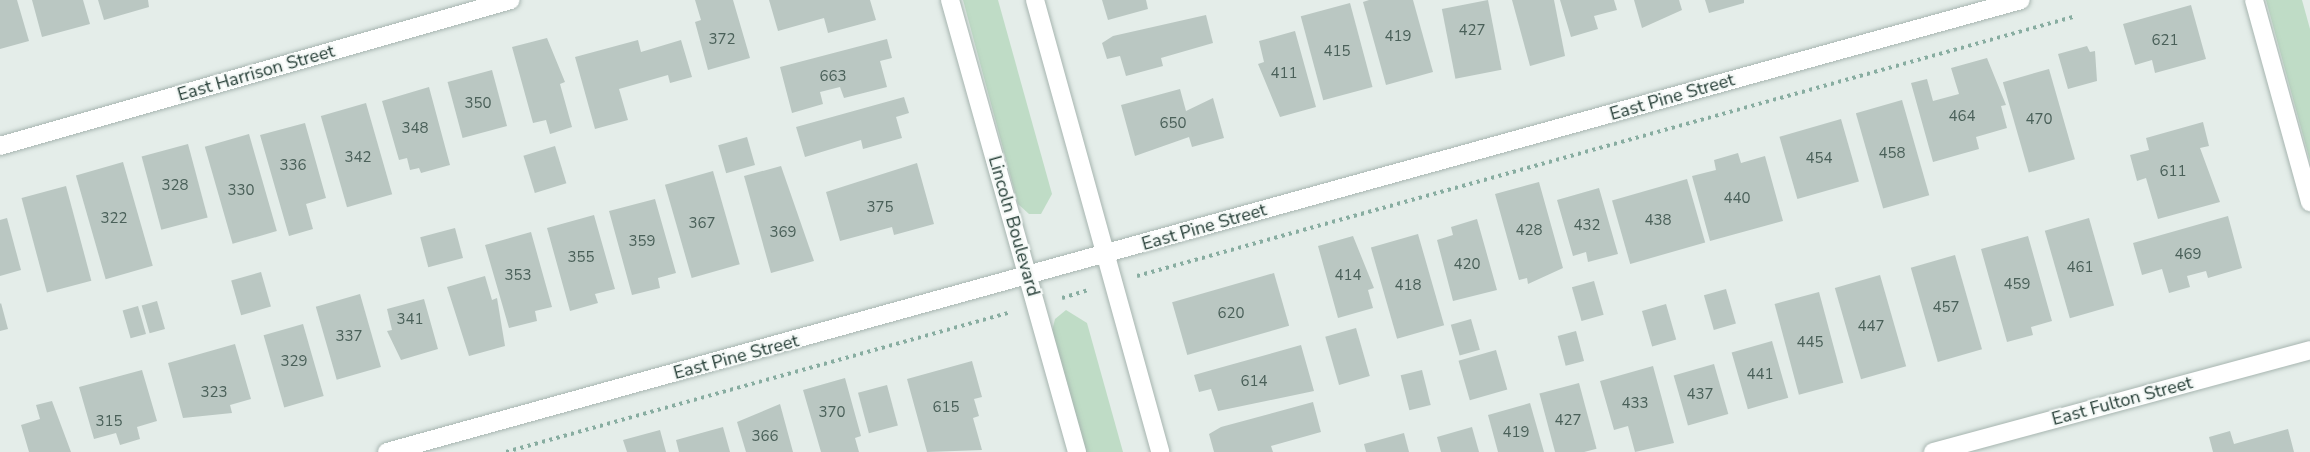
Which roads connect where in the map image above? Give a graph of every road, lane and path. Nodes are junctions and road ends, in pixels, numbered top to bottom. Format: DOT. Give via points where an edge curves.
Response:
graph roads {
  1 [pos="511,0"];
  2 [pos="950,0"];
  3 [pos="1035,0"];
  4 [pos="2021,0"];
  5 [pos="2254,0"];
  6 [pos="2073,17"];
  7 [pos="0,146"];
  8 [pos="2310,202"];
  9 [pos="1106,255"];
  10 [pos="1028,277"];
  11 [pos="1114,283"];
  12 [pos="1036,305"];
  13 [pos="2310,350"];
  14 [pos="387,452"];
  15 [pos="506,452"];
  16 [pos="1077,452"];
  17 [pos="1160,452"];
  18 [pos="1933,452"];
  1 -- 7 [label="street, East Harrison Street"];
  2 -- 10 [label="street, Lincoln Boulevard"];
  3 -- 9 [label="street"];
  4 -- 9 [label="street, East Pine Street"];
  5 -- 8 [label="street"];
  6 -- 11 [label="path"];
  9 -- 10 [label="street, East Pine Street"];
  9 -- 11 [label="street"];
  10 -- 12 [label="street, Lincoln Boulevard"];
  10 -- 14 [label="street, East Pine Street"];
  11 -- 12 [label="path"];
  11 -- 17 [label="street"];
  12 -- 15 [label="path"];
  12 -- 16 [label="street, Lincoln Boulevard"];
  13 -- 18 [label="street, East Fulton Street"];
}
